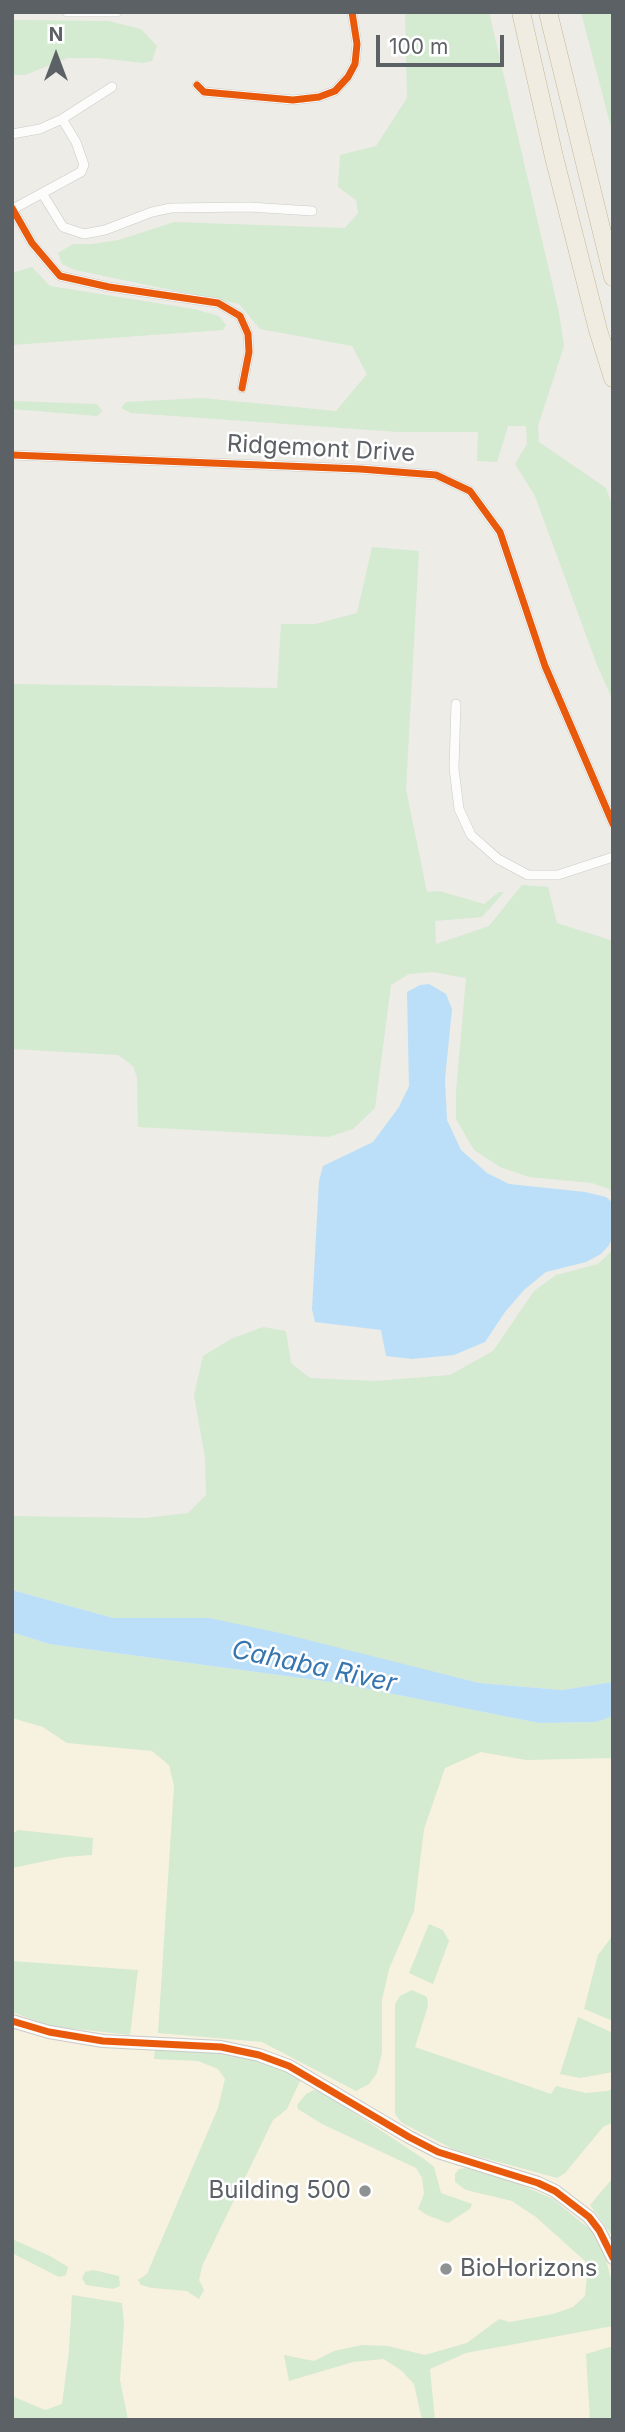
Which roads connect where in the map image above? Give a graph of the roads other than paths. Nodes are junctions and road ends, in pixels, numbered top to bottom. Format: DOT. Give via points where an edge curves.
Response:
graph roads {
  1 [pos="66,12"];
  2 [pos="117,12"];
  3 [pos="352,12"];
  4 [pos="521,12"];
  5 [pos="548,12"];
  6 [pos="197,85"];
  7 [pos="112,87"];
  8 [pos="62,119"];
  9 [pos="12,134"];
  10 [pos="42,193"];
  11 [pos="12,208"];
  12 [pos="312,211"];
  13 [pos="613,277"];
  14 [pos="613,378"];
  15 [pos="242,388"];
  16 [pos="12,455"];
  17 [pos="456,705"];
  18 [pos="613,824"];
  19 [pos="613,857"];
  20 [pos="12,2021"];
  21 [pos="613,2258"];
  1 -- 2 [label="street"];
  3 -- 6 [label="street" via="355,64 335,91 293,100 204,92"];
  4 -- 14 [label="highway"];
  5 -- 13 [label="highway"];
  7 -- 8 [label="street"];
  8 -- 9 [label="street"];
  8 -- 10 [label="street" via="84,165 81,172"];
  10 -- 11 [label="street"];
  10 -- 12 [label="street" via="63,227 84,234 171,208"];
  11 -- 15 [label="street" via="32,243 60,276 218,303 240,316 249,352"];
  16 -- 18 [label="street, Ridgemont Drive" via="360,469 436,475 470,491 500,532 545,666"];
  17 -- 19 [label="street" via="454,768 459,810 471,835 498,859 528,875 558,875"];
  20 -- 21 [label="street" via="103,2041 221,2047 289,2066 438,2152 555,2191 589,2217"];
}
